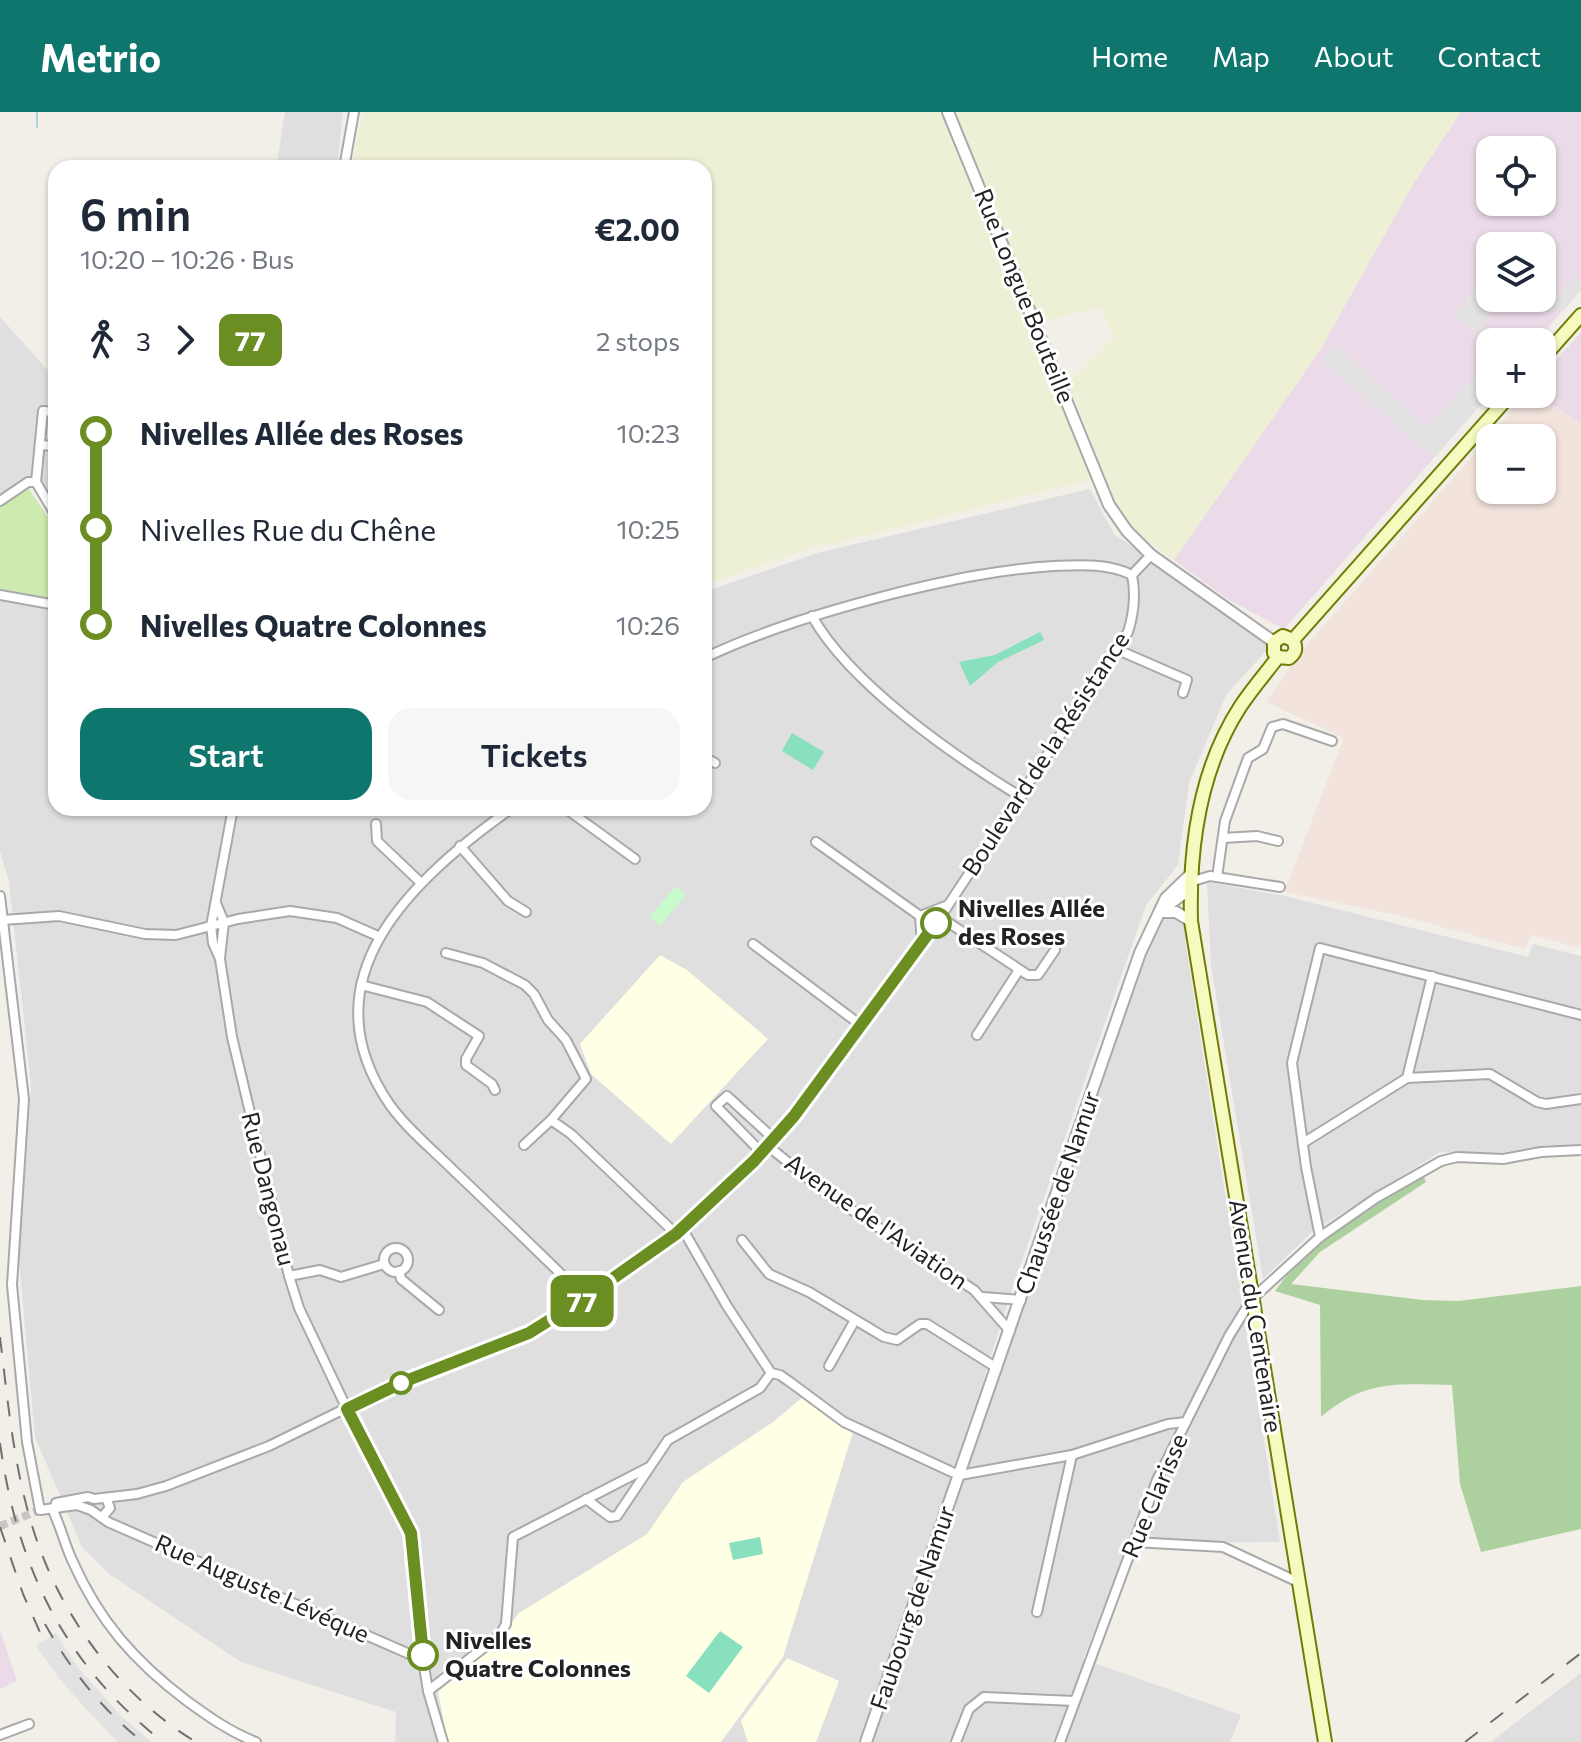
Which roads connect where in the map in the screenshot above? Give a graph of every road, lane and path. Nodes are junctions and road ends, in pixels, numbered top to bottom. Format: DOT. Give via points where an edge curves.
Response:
graph roads {
  1 [pos="354,112"];
  2 [pos="948,112"];
  3 [pos="345,160"];
  4 [pos="1581,315"];
  5 [pos="1556,343"];
  6 [pos="1499,408"];
  7 [pos="48,411"];
  8 [pos="40,445"];
  9 [pos="48,446"];
  10 [pos="36,482"];
  11 [pos="0,501"];
  12 [pos="48,502"];
  13 [pos="1151,555"];
  14 [pos="1132,575"];
  15 [pos="0,595"];
  16 [pos="48,604"];
  17 [pos="812,616"];
  18 [pos="1293,640"];
  19 [pos="1274,642"];
  20 [pos="1118,650"];
  21 [pos="712,655"];
  22 [pos="1278,657"];
  23 [pos="1183,693"];
  24 [pos="1332,741"];
  25 [pos="712,761"];
  26 [pos="715,763"];
  27 [pos="1021,797"];
  28 [pos="232,816"];
  29 [pos="501,816"];
  30 [pos="576,816"];
  31 [pos="376,824"];
  32 [pos="1223,838"];
  33 [pos="1278,841"];
  34 [pos="816,842"];
  35 [pos="460,846"];
  36 [pos="635,859"];
  37 [pos="1217,877"];
  38 [pos="420,882"];
  39 [pos="1191,882"];
  40 [pos="1280,887"];
  41 [pos="0,896"];
  42 [pos="216,903"];
  43 [pos="948,905"];
  44 [pos="526,912"];
  45 [pos="1158,912"];
  46 [pos="920,916"];
  47 [pos="940,917"];
  48 [pos="3,920"];
  49 [pos="1191,921"];
  50 [pos="224,922"];
  51 [pos="211,926"];
  52 [pos="380,937"];
  53 [pos="753,944"];
  54 [pos="922,945"];
  55 [pos="1055,950"];
  56 [pos="446,953"];
  57 [pos="220,959"];
  58 [pos="1019,970"];
  59 [pos="1432,976"];
  60 [pos="361,985"];
  61 [pos="1581,1015"];
  62 [pos="862,1026"];
  63 [pos="977,1035"];
  64 [pos="1407,1078"];
  65 [pos="495,1090"];
  66 [pos="1581,1099"];
  67 [pos="551,1120"];
  68 [pos="1303,1143"];
  69 [pos="524,1145"];
  70 [pos="768,1146"];
  71 [pos="1581,1150"];
  72 [pos="679,1231"];
  73 [pos="1320,1237"];
  74 [pos="742,1240"];
  75 [pos="384,1264"];
  76 [pos="399,1271"];
  77 [pos="289,1276"];
  78 [pos="588,1296"];
  79 [pos="983,1297"];
  80 [pos="1252,1299"];
  81 [pos="1021,1300"];
  82 [pos="439,1310"];
  83 [pos="855,1320"];
  84 [pos="1010,1331"];
  85 [pos="829,1366"];
  86 [pos="997,1368"];
  87 [pos="771,1373"];
  88 [pos="347,1409"];
  89 [pos="1186,1422"];
  90 [pos="1072,1455"];
  91 [pos="649,1467"];
  92 [pos="960,1475"];
  93 [pos="75,1498"];
  94 [pos="106,1498"];
  95 [pos="94,1499"];
  96 [pos="586,1499"];
  97 [pos="55,1507"];
  98 [pos="40,1510"];
  99 [pos="91,1510"];
  100 [pos="102,1517"];
  101 [pos="1134,1542"];
  102 [pos="1298,1582"];
  103 [pos="1037,1612"];
  104 [pos="423,1660"];
  105 [pos="428,1691"];
  106 [pos="1075,1701"];
  107 [pos="29,1724"];
  108 [pos="0,1735"];
  109 [pos="256,1742"];
  110 [pos="443,1742"];
  111 [pos="866,1742"];
  112 [pos="956,1742"];
  113 [pos="1060,1742"];
  114 [pos="1325,1742"];
  1 -- 3 [label="street"];
  2 -- 13 [label="street, Rue Longue Bouteille" via="1098,480 1127,531"];
  4 -- 5 [label="main road"];
  6 -- 18 [label="main road"];
  7 -- 8 [label="street" via="43,411"];
  8 -- 9 [label="street"];
  8 -- 10 [label="street"];
  10 -- 11 [label="street"];
  10 -- 12 [label="street"];
  13 -- 14 [label="street"];
  13 -- 19 [label="street"];
  14 -- 17 [label="street" via="1108,567 1019,568 953,579"];
  14 -- 20 [label="street, Boulevard de la Résistance" via="1133,615"];
  15 -- 16 [label="street"];
  17 -- 21 [label="street"];
  17 -- 27 [label="street" via="840,653 902,711"];
  18 -- 19 [label="main road" via="1283,636"];
  18 -- 22 [label="main road" via="1294,654"];
  19 -- 22 [label="main road"];
  20 -- 23 [label="street" via="1187,680"];
  20 -- 27 [label="street, Boulevard de la Résistance"];
  22 -- 39 [label="main road, Avenue du Centenaire" via="1239,708 1215,759 1200,805"];
  24 -- 32 [label="street" via="1283,724 1272,727 1263,749 1248,758"];
  25 -- 26 [label="street"];
  27 -- 43 [label="street, Boulevard de la Résistance"];
  28 -- 42 [label="street"];
  29 -- 35 [label="street"];
  30 -- 36 [label="street"];
  31 -- 38 [label="street" via="377,841"];
  32 -- 33 [label="street"];
  32 -- 37 [label="street"];
  34 -- 46 [label="street"];
  35 -- 38 [label="street"];
  35 -- 44 [label="street" via="508,901"];
  37 -- 39 [label="street"];
  37 -- 40 [label="street"];
  38 -- 52 [label="street"];
  39 -- 45 [label="street, Chaussée de Namur" via="1166,898"];
  39 -- 49 [label="main road, Avenue du Centenaire"];
  41 -- 48 [label="street"];
  42 -- 50 [label="street"];
  42 -- 51 [label="street"];
  43 -- 46 [label="street"];
  43 -- 47 [label="street, Boulevard de la Résistance"];
  45 -- 49 [label="street" via="1176,912"];
  45 -- 81 [label="street, Chaussée de Namur"];
  46 -- 54 [label="street"];
  47 -- 54 [label="street, Boulevard de la Résistance"];
  47 -- 58 [label="street"];
  48 -- 51 [label="street" via="59,916 176,935"];
  48 -- 98 [label="street" via="24,1099 12,1285 27,1442"];
  49 -- 80 [label="main road, Avenue du Centenaire"];
  50 -- 51 [label="street"];
  50 -- 52 [label="street" via="290,911 337,918"];
  50 -- 57 [label="street, Rue Dangonau"];
  51 -- 57 [label="street, Rue Dangonau"];
  52 -- 60 [label="street"];
  53 -- 62 [label="street"];
  54 -- 62 [label="street, Boulevard de la Résistance"];
  55 -- 58 [label="street" via="1038,975"];
  56 -- 67 [label="street" via="483,963 525,985 566,1040 586,1079"];
  57 -- 77 [label="street, Rue Dangonau" via="235,1050"];
  58 -- 63 [label="street"];
  59 -- 61 [label="street"];
  59 -- 64 [label="street"];
  59 -- 68 [label="street" via="1320,948 1292,1063"];
  60 -- 65 [label="street" via="427,1002 479,1036 466,1065"];
  60 -- 78 [label="street" via="362,1042 389,1104"];
  62 -- 70 [label="street, Boulevard de la Résistance"];
  64 -- 66 [label="street" via="1490,1074 1537,1102"];
  64 -- 68 [label="street"];
  67 -- 69 [label="street"];
  67 -- 72 [label="street"];
  68 -- 73 [label="street"];
  70 -- 70 [label="street" via="727,1096 716,1106"];
  70 -- 72 [label="street, Boulevard de la Résistance"];
  70 -- 79 [label="street, Avenue de l'Aviation" via="826,1193"];
  71 -- 73 [label="street, Rue Clarisse" via="1503,1159 1450,1157"];
  72 -- 78 [label="street, Boulevard de la Résistance"];
  72 -- 87 [label="street"];
  73 -- 80 [label="street, Rue Clarisse"];
  74 -- 83 [label="street" via="769,1274"];
  75 -- 76 [label="street"];
  75 -- 76 [label="street" via="389,1250 402,1250 407,1263"];
  75 -- 77 [label="street" via="341,1277 320,1270"];
  76 -- 82 [label="street" via="401,1279"];
  77 -- 88 [label="street, Rue Dangonau"];
  78 -- 88 [label="street, Boulevard de la Résistance" via="519,1338"];
  79 -- 81 [label="street, Avenue de l'Aviation"];
  79 -- 84 [label="street, Avenue de l'Aviation"];
  80 -- 89 [label="street, Rue Clarisse"];
  80 -- 102 [label="main road, Avenue du Centenaire"];
  81 -- 84 [label="street, Chaussée de Namur"];
  83 -- 85 [label="street"];
  83 -- 86 [label="street" via="892,1341 927,1324"];
  84 -- 86 [label="street, Chaussée de Namur"];
  86 -- 92 [label="street, Chaussée de Namur"];
  87 -- 91 [label="street" via="760,1388 668,1440"];
  87 -- 92 [label="street" via="851,1425"];
  88 -- 94 [label="street, Boulevard de la Résistance" via="166,1486"];
  88 -- 104 [label="street, Rue Dangonau" via="411,1533"];
  89 -- 90 [label="street"];
  89 -- 101 [label="street, Rue Clarisse"];
  90 -- 92 [label="street"];
  90 -- 103 [label="street"];
  91 -- 96 [label="street"];
  91 -- 96 [label="street" via="617,1516 610,1517"];
  92 -- 111 [label="street, Faubourg de Namur"];
  93 -- 95 [label="street"];
  93 -- 97 [label="street"];
  93 -- 98 [label="street" via="45,1501"];
  94 -- 95 [label="street"];
  94 -- 100 [label="street" via="110,1508"];
  95 -- 99 [label="street"];
  96 -- 105 [label="street" via="513,1537 506,1624 500,1635"];
  97 -- 98 [label="street"];
  97 -- 99 [label="street"];
  97 -- 109 [label="street" via="72,1561 98,1611 128,1650 217,1723"];
  99 -- 100 [label="street"];
  100 -- 104 [label="street, Rue Auguste Lévéque"];
  101 -- 102 [label="street" via="1223,1547"];
  101 -- 106 [label="street, Rue Clarisse"];
  102 -- 114 [label="main road, Avenue du Centenaire"];
  104 -- 105 [label="street, Rue Dangonau"];
  105 -- 110 [label="street, Rue Dangonau"];
  106 -- 112 [label="street" via="984,1697 969,1709"];
  106 -- 113 [label="street, Rue Clarisse"];
  107 -- 108 [label="street"];
}
